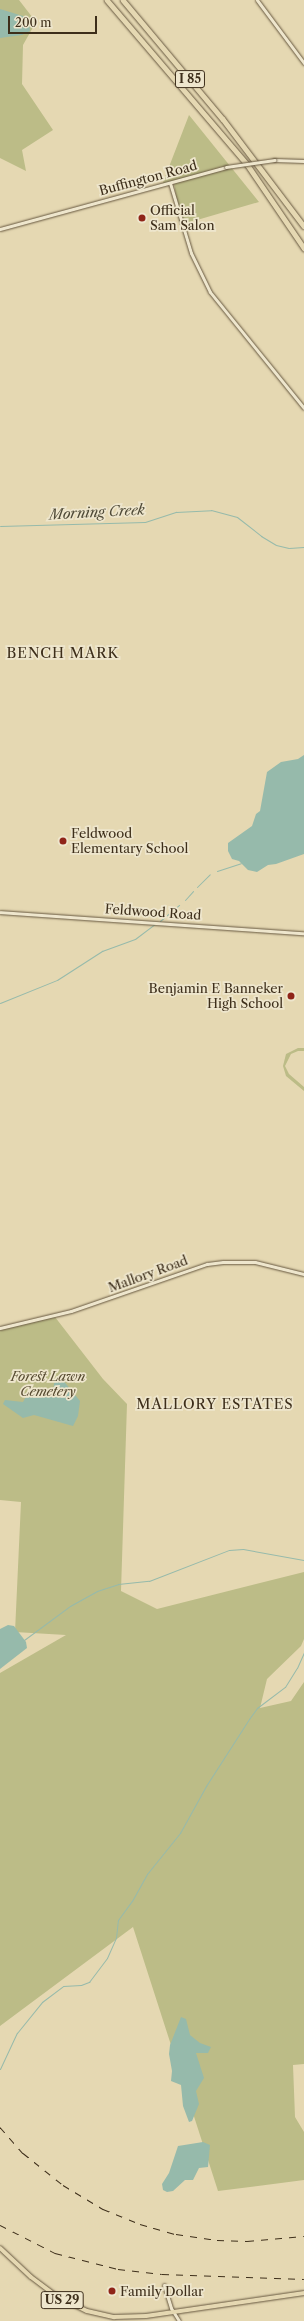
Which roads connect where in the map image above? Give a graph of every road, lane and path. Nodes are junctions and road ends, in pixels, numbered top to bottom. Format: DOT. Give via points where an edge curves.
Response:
graph roads {
  1 [pos="107,0"];
  2 [pos="123,0"];
  3 [pos="257,0"];
  4 [pos="304,63"];
  5 [pos="304,161"];
  6 [pos="170,183"];
  7 [pos="304,226"];
  8 [pos="0,229"];
  9 [pos="304,248"];
  10 [pos="304,408"];
  11 [pos="0,912"];
  12 [pos="304,933"];
  13 [pos="304,1274"];
  14 [pos="0,1328"];
  15 [pos="1,2251"];
  16 [pos="164,2285"];
  17 [pos="304,2293"];
  18 [pos="173,2312"];
  19 [pos="179,2321"];
  1 -- 9 [label="highway, I 85" via="247,164"];
  2 -- 7 [label="highway, I 85" via="223,119"];
  3 -- 4 [label="street"];
  5 -- 6 [label="street, Buffington Road, bridge" via="274,160 226,167"];
  6 -- 8 [label="street, Buffington Road"];
  6 -- 10 [label="street" via="191,253 210,292"];
  11 -- 12 [label="street, Feldwood Road"];
  13 -- 14 [label="street, Mallory Road" via="255,1262 207,1264 71,1311"];
  15 -- 18 [label="main road, US 29" via="47,2290 87,2311 129,2318"];
  16 -- 18 [label="street"];
  17 -- 18 [label="main road, US 29"];
  18 -- 19 [label="street"];
}
